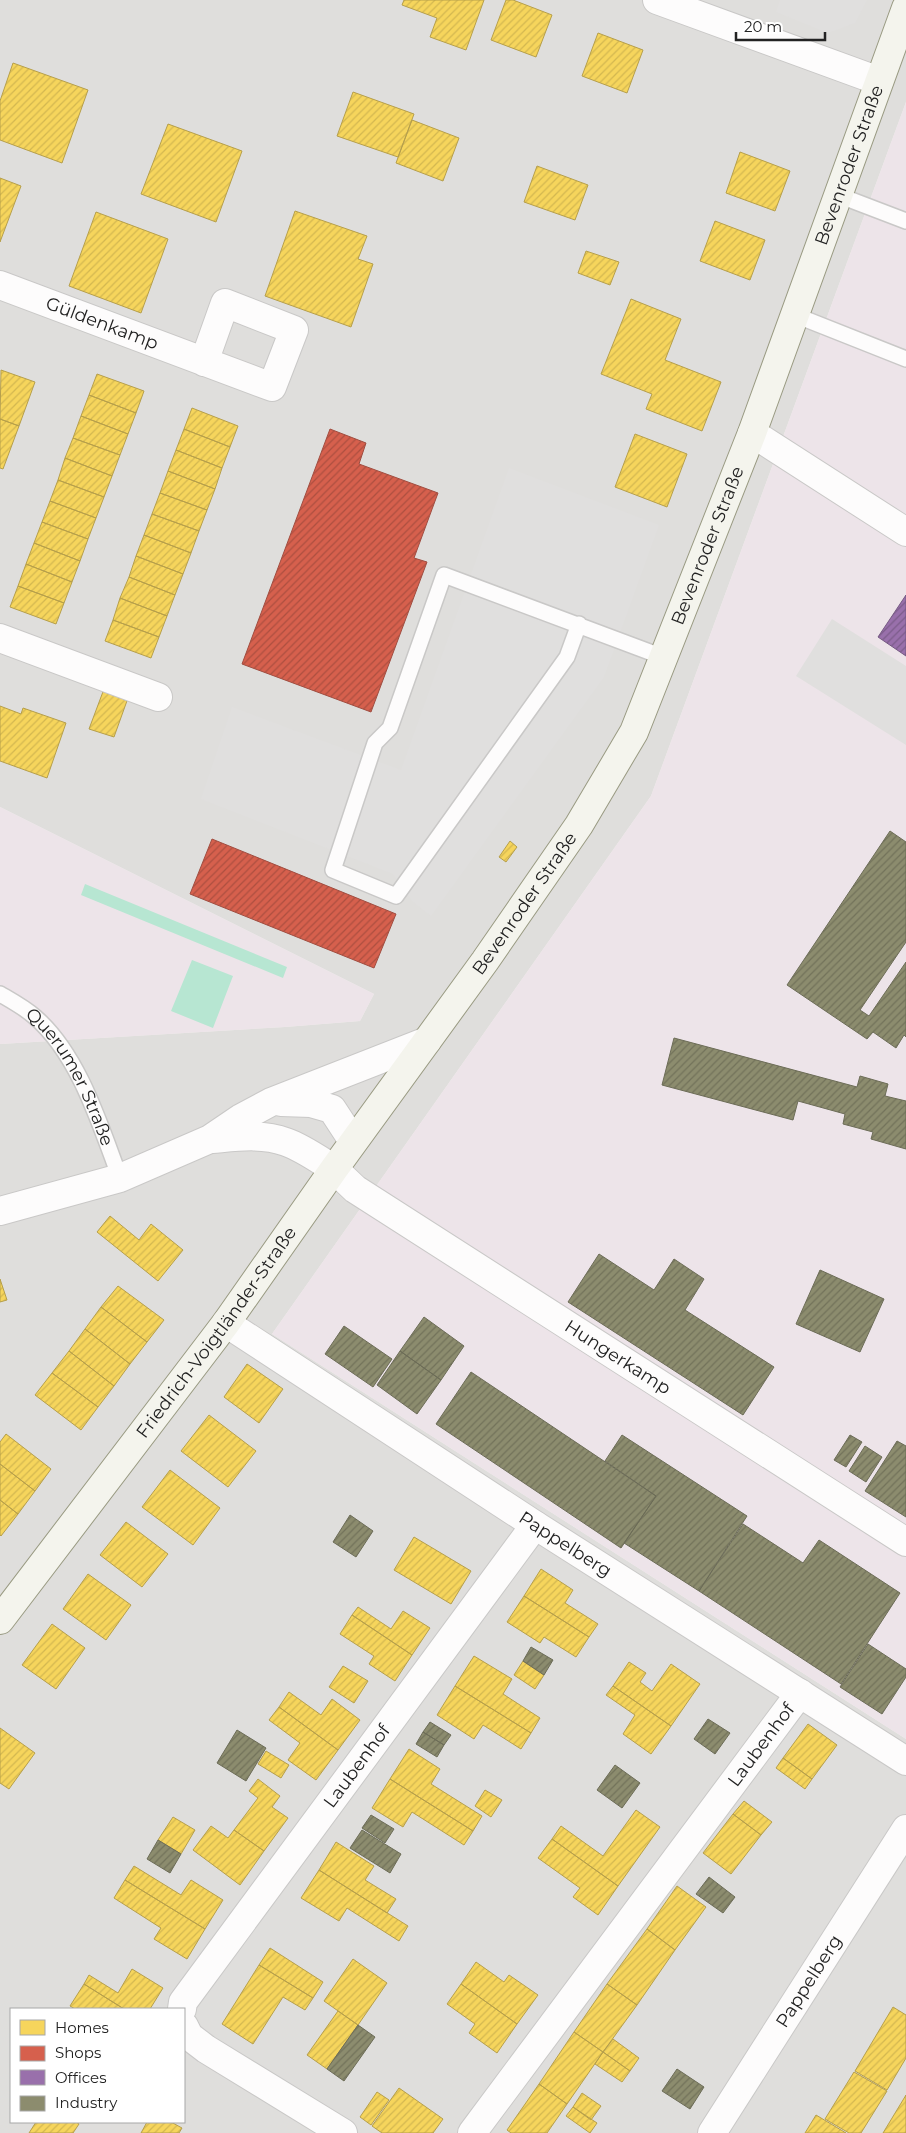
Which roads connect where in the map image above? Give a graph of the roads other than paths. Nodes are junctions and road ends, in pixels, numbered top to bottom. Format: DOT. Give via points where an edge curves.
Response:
graph roads {
  1 [pos="657,0"];
  2 [pos="906,8"];
  3 [pos="879,81"];
  4 [pos="838,195"];
  5 [pos="906,221"];
  6 [pos="0,285"];
  7 [pos="795,315"];
  8 [pos="906,359"];
  9 [pos="204,362"];
  10 [pos="752,433"];
  11 [pos="906,532"];
  12 [pos="579,624"];
  13 [pos="0,638"];
  14 [pos="663,656"];
  15 [pos="158,698"];
  16 [pos="0,994"];
  17 [pos="428,1041"];
  18 [pos="272,1102"];
  19 [pos="210,1140"];
  20 [pos="354,1141"];
  21 [pos="334,1169"];
  22 [pos="120,1178"];
  23 [pos="0,1211"];
  24 [pos="226,1323"];
  25 [pos="535,1525"];
  26 [pos="906,1542"];
  27 [pos="0,1620"];
  28 [pos="800,1693"];
  29 [pos="906,1761"];
  30 [pos="906,1829"];
  31 [pos="182,2008"];
  32 [pos="185,2028"];
  33 [pos="343,2133"];
  34 [pos="472,2133"];
  35 [pos="712,2133"];
  1 -- 3 [label="street"];
  2 -- 3 [label="main road, Bevenroder Straße"];
  3 -- 4 [label="main road, Bevenroder Straße"];
  4 -- 5 [label="lane"];
  4 -- 7 [label="main road, Bevenroder Straße"];
  6 -- 9 [label="street, Güldenkamp"];
  7 -- 8 [label="lane"];
  7 -- 10 [label="main road, Bevenroder Straße"];
  10 -- 11 [label="street"];
  10 -- 14 [label="main road, Bevenroder Straße"];
  12 -- 12 [label="lane" via="444,575 390,728 376,742 333,870 396,896 567,657"];
  12 -- 14 [label="lane"];
  13 -- 15 [label="street"];
  14 -- 17 [label="main road, Bevenroder Straße" via="634,732 579,825"];
  16 -- 22 [label="lane, Querumer Straße" via="35,1017 51,1033 88,1095"];
  17 -- 18 [label="street"];
  17 -- 20 [label="main road, Friedrich-Voigtländer-Straße"];
  18 -- 19 [label="street"];
  18 -- 20 [label="street" via="311,1103 332,1109"];
  19 -- 21 [label="street" via="252,1136 285,1141"];
  19 -- 22 [label="street"];
  20 -- 21 [label="main road, Friedrich-Voigtländer-Straße"];
  21 -- 24 [label="main road, Friedrich-Voigtländer-Straße"];
  21 -- 26 [label="street, Hungerkamp" via="356,1189"];
  22 -- 23 [label="street"];
  24 -- 25 [label="street, Pappelberg"];
  24 -- 27 [label="main road, Friedrich-Voigtländer-Straße"];
  25 -- 28 [label="street, Pappelberg"];
  25 -- 31 [label="street, Laubenhof" via="183,2002"];
  28 -- 29 [label="street, Pappelberg"];
  28 -- 34 [label="street, Laubenhof"];
  30 -- 35 [label="street, Pappelberg"];
  32 -- 33 [label="street" via="189,2036 206,2049"];
}
